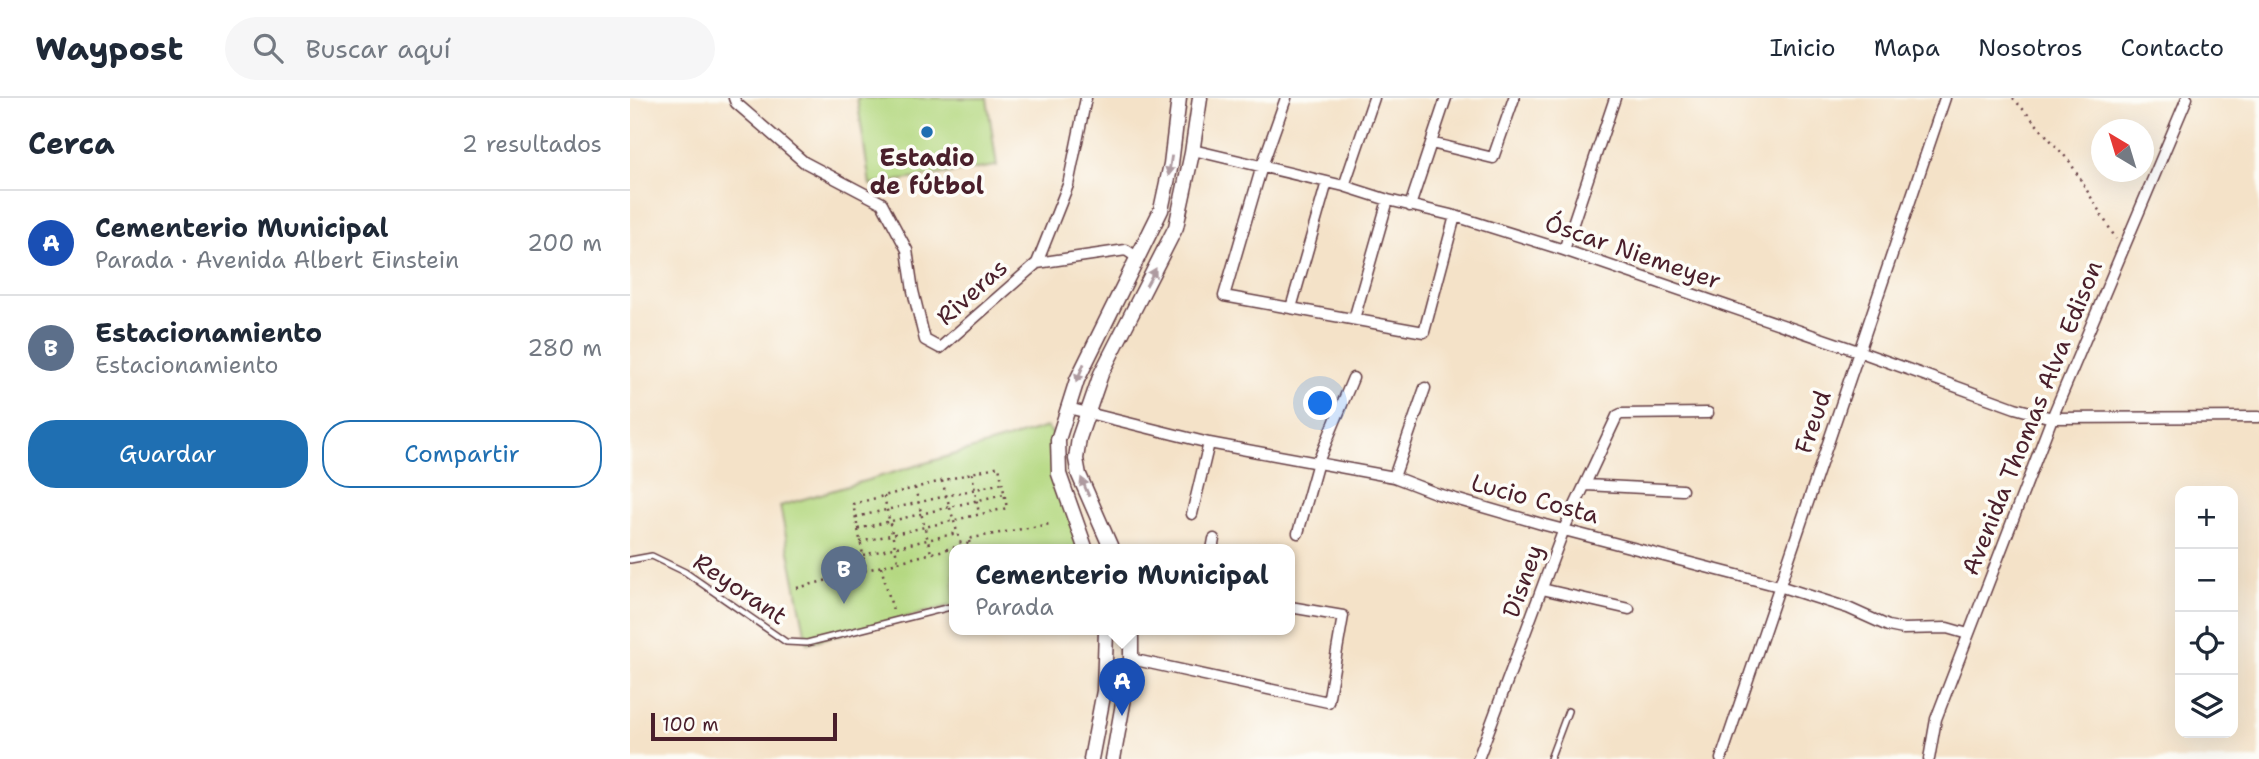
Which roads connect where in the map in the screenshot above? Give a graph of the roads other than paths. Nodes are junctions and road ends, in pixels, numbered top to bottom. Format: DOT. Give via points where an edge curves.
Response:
graph roads {
  1 [pos="734,98"];
  2 [pos="1086,98"];
  3 [pos="1179,98"];
  4 [pos="1199,98"];
  5 [pos="1286,98"];
  6 [pos="1374,98"];
  7 [pos="1446,98"];
  8 [pos="1514,98"];
  9 [pos="1615,98"];
  10 [pos="1945,98"];
  11 [pos="2187,98"];
  12 [pos="1431,143"];
  13 [pos="1193,150"];
  14 [pos="1262,166"];
  15 [pos="1327,182"];
  16 [pos="1343,186"];
  17 [pos="1388,200"];
  18 [pos="1410,206"];
  19 [pos="1455,216"];
  20 [pos="1564,250"];
  21 [pos="1138,258"];
  22 [pos="1037,262"];
  23 [pos="1290,308"];
  24 [pos="1354,320"];
  25 [pos="1858,351"];
  26 [pos="1353,378"];
  27 [pos="1425,388"];
  28 [pos="1068,408"];
  29 [pos="1708,413"];
  30 [pos="1086,414"];
  31 [pos="2259,417"];
  32 [pos="2053,418"];
  33 [pos="1209,443"];
  34 [pos="1318,462"];
  35 [pos="1394,477"];
  36 [pos="1586,485"];
  37 [pos="1682,490"];
  38 [pos="1192,514"];
  39 [pos="1564,529"];
  40 [pos="1298,533"];
  41 [pos="1084,544"];
  42 [pos="1109,544"];
  43 [pos="630,560"];
  44 [pos="1779,586"];
  45 [pos="1542,589"];
  46 [pos="949,607"];
  47 [pos="1295,608"];
  48 [pos="1629,609"];
  49 [pos="1968,634"];
  50 [pos="1106,635"];
  51 [pos="1131,635"];
  52 [pos="1131,659"];
  53 [pos="1568,711"];
  54 [pos="1091,757"];
  55 [pos="1110,759"];
  56 [pos="1478,759"];
  57 [pos="1550,759"];
  58 [pos="1721,759"];
  59 [pos="1929,759"];
  1 -- 22 [label="street, Riveras" via="804,162 882,203 907,250 925,340 940,348"];
  2 -- 22 [label="street, Riveras" via="1068,185"];
  3 -- 21 [label="street, one-way" via="1161,210"];
  4 -- 13 [label="street"];
  5 -- 14 [label="street"];
  6 -- 16 [label="street"];
  7 -- 12 [label="street"];
  8 -- 12 [label="street" via="1493,158"];
  9 -- 20 [label="street"];
  10 -- 25 [label="street, Freud"];
  11 -- 32 [label="street, Avenida Thomas Alva Edison"];
  12 -- 18 [label="street"];
  13 -- 14 [label="street, Óscar Niemeyer"];
  30 -- 13 [label="street, one-way" via="1101,374 1176,227"];
  14 -- 15 [label="street, Óscar Niemeyer"];
  14 -- 23 [label="street" via="1224,296"];
  15 -- 16 [label="street, Óscar Niemeyer"];
  15 -- 23 [label="street"];
  16 -- 17 [label="street, Óscar Niemeyer"];
  17 -- 18 [label="street, Óscar Niemeyer"];
  17 -- 24 [label="street"];
  18 -- 19 [label="street, Óscar Niemeyer"];
  19 -- 20 [label="street, Óscar Niemeyer"];
  19 -- 24 [label="street" via="1424,332"];
  20 -- 25 [label="street, Óscar Niemeyer"];
  21 -- 22 [label="street" via="1126,250"];
  21 -- 28 [label="street, one-way" via="1091,347"];
  23 -- 24 [label="street"];
  25 -- 32 [label="street, Óscar Niemeyer"];
  25 -- 44 [label="street, Freud"];
  26 -- 34 [label="street"];
  27 -- 35 [label="street"];
  28 -- 30 [label="street, Lucio Costa"];
  28 -- 41 [label="street" via="1058,440 1059,474"];
  29 -- 36 [label="street, Disney" via="1621,414"];
  30 -- 33 [label="street, Lucio Costa"];
  42 -- 30 [label="street, one-way" via="1076,459"];
  31 -- 32 [label="street, Óscar Niemeyer"];
  32 -- 49 [label="street, Avenida Thomas Alva Edison"];
  33 -- 34 [label="street, Lucio Costa"];
  33 -- 38 [label="street"];
  34 -- 35 [label="street, Lucio Costa"];
  34 -- 40 [label="street"];
  35 -- 39 [label="street, Lucio Costa"];
  36 -- 37 [label="street"];
  36 -- 39 [label="street, Disney"];
  39 -- 44 [label="street, Lucio Costa"];
  39 -- 45 [label="street, Disney"];
  43 -- 46 [label="lane, Reyorant" via="652,556 685,572 786,642 807,643"];
  44 -- 49 [label="street, Lucio Costa" via="1888,626 1947,628"];
  44 -- 58 [label="street, Freud"];
  45 -- 48 [label="street"];
  45 -- 56 [label="street, Disney"];
  47 -- 52 [label="street" via="1343,616 1328,702"];
  49 -- 59 [label="street, Avenida Thomas Alva Edison" via="1936,719"];
  50 -- 54 [label="street" via="1104,691"];
  51 -- 52 [label="street"];
  52 -- 55 [label="street"];
  53 -- 57 [label="lane"];
  54 -- 55 [label="street"];
}
